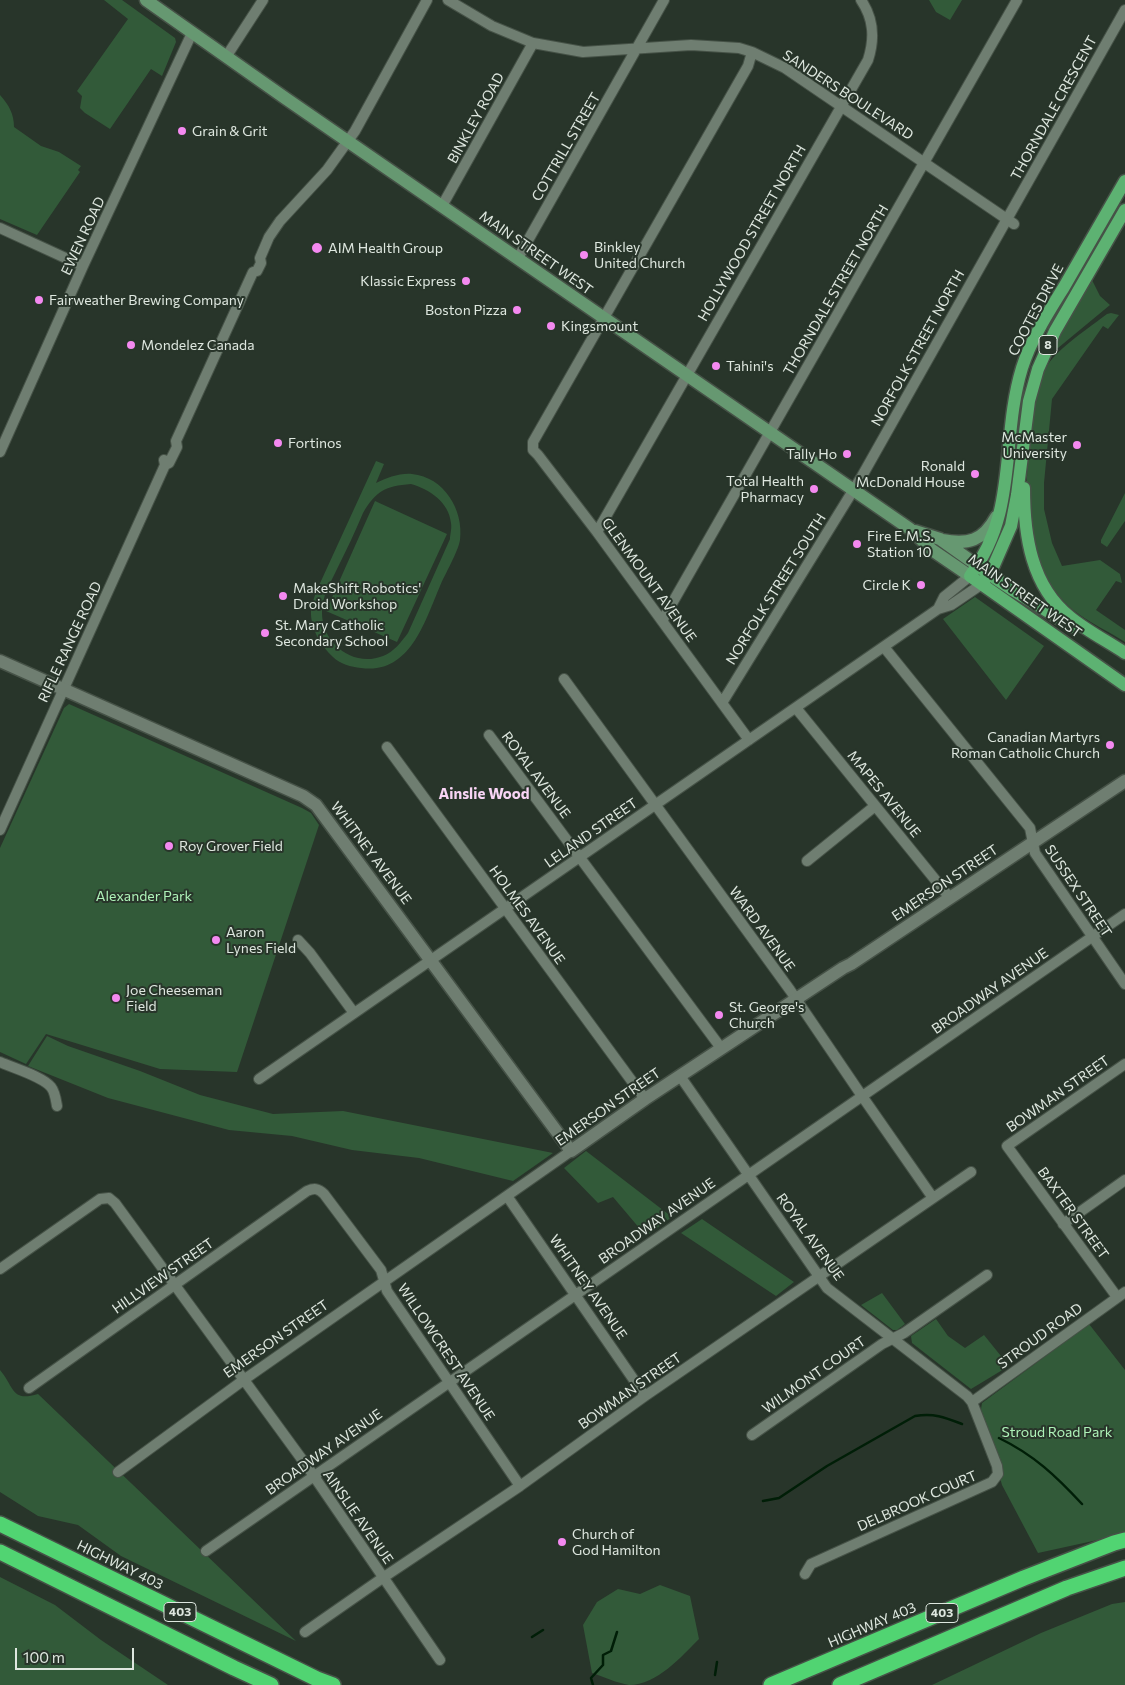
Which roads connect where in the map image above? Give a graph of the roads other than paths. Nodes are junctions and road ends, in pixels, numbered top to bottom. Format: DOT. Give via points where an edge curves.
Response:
graph roads {
  1 [pos="146,0"];
  2 [pos="263,0"];
  3 [pos="427,0"];
  4 [pos="664,0"];
  5 [pos="861,0"];
  6 [pos="1017,0"];
  7 [pos="453,1"];
  8 [pos="1125,10"];
  9 [pos="192,33"];
  10 [pos="533,43"];
  11 [pos="637,49"];
  12 [pos="752,52"];
  13 [pos="226,57"];
  14 [pos="842,106"];
  15 [pos="348,141"];
  16 [pos="925,162"];
  17 [pos="1125,181"];
  18 [pos="442,206"];
  19 [pos="1125,210"];
  20 [pos="1125,220"];
  21 [pos="1011,222"];
  22 [pos="0,228"];
  23 [pos="1102,250"];
  24 [pos="518,258"];
  25 [pos="83,266"];
  26 [pos="604,318"];
  27 [pos="687,375"];
  28 [pos="770,432"];
  29 [pos="1023,450"];
  30 [pos="0,452"];
  31 [pos="854,490"];
  32 [pos="1001,508"];
  33 [pos="910,529"];
  34 [pos="597,532"];
  35 [pos="940,539"];
  36 [pos="974,571"];
  37 [pos="985,579"];
  38 [pos="938,608"];
  39 [pos="662,621"];
  40 [pos="884,647"];
  41 [pos="1125,653"];
  42 [pos="1125,658"];
  43 [pos="0,661"];
  44 [pos="564,679"];
  45 [pos="1125,685"];
  46 [pos="64,690"];
  47 [pos="722,703"];
  48 [pos="796,708"];
  49 [pos="489,735"];
  50 [pos="749,740"];
  51 [pos="387,746"];
  52 [pos="1125,781"];
  53 [pos="655,805"];
  54 [pos="876,806"];
  55 [pos="0,830"];
  56 [pos="1032,843"];
  57 [pos="580,857"];
  58 [pos="808,861"];
  59 [pos="950,898"];
  60 [pos="506,908"];
  61 [pos="1125,914"];
  62 [pos="1092,937"];
  63 [pos="298,940"];
  64 [pos="431,960"];
  65 [pos="1125,984"];
  66 [pos="796,999"];
  67 [pos="354,1013"];
  68 [pos="720,1048"];
  69 [pos="0,1062"];
  70 [pos="1125,1064"];
  71 [pos="680,1076"];
  72 [pos="259,1079"];
  73 [pos="862,1096"];
  74 [pos="645,1099"];
  75 [pos="57,1106"];
  76 [pos="1007,1146"];
  77 [pos="571,1151"];
  78 [pos="971,1172"];
  79 [pos="749,1175"];
  80 [pos="1125,1180"];
  81 [pos="314,1188"];
  82 [pos="507,1196"];
  83 [pos="933,1198"];
  84 [pos="1063,1224"];
  85 [pos="0,1269"];
  86 [pos="987,1275"];
  87 [pos="819,1277"];
  88 [pos="384,1281"];
  89 [pos="174,1285"];
  90 [pos="1121,1294"];
  91 [pos="575,1295"];
  92 [pos="893,1339"];
  93 [pos="245,1379"];
  94 [pos="450,1382"];
  95 [pos="28,1388"];
  96 [pos="645,1396"];
  97 [pos="972,1402"];
  98 [pos="752,1435"];
  99 [pos="118,1472"];
  100 [pos="313,1476"];
  101 [pos="520,1486"];
  102 [pos="0,1524"];
  103 [pos="1125,1540"];
  104 [pos="206,1551"];
  105 [pos="0,1552"];
  106 [pos="1125,1568"];
  107 [pos="804,1574"];
  108 [pos="384,1577"];
  109 [pos="305,1632"];
  110 [pos="440,1660"];
  111 [pos="271,1685"];
  112 [pos="333,1685"];
  113 [pos="771,1685"];
  114 [pos="840,1685"];
  1 -- 9 [label="main road, MAIN STREET WEST"];
  2 -- 13 [label="street"];
  3 -- 15 [label="street, RIFLE RANGE ROAD"];
  4 -- 11 [label="street, COTTRILL STREET"];
  5 -- 14 [label="street, HOLLYWOOD STREET NORTH" via="873,28 872,50"];
  6 -- 16 [label="street"];
  7 -- 10 [label="street, SANDERS BOULEVARD" via="492,26"];
  8 -- 21 [label="street, THORNDALE CRESCENT"];
  9 -- 13 [label="main road, MAIN STREET WEST"];
  9 -- 25 [label="street, EWEN ROAD"];
  10 -- 11 [label="street, SANDERS BOULEVARD" via="583,52"];
  10 -- 18 [label="street, BINKLEY ROAD"];
  11 -- 12 [label="street, SANDERS BOULEVARD" via="691,44"];
  11 -- 24 [label="street, COTTRILL STREET"];
  12 -- 14 [label="street, SANDERS BOULEVARD" via="785,68"];
  12 -- 26 [label="street" via="748,66"];
  13 -- 15 [label="main road, MAIN STREET WEST"];
  14 -- 16 [label="street, SANDERS BOULEVARD"];
  14 -- 27 [label="street, HOLLYWOOD STREET NORTH"];
  15 -- 18 [label="main road, MAIN STREET WEST"];
  15 -- 46 [label="street, RIFLE RANGE ROAD" via="269,237 261,263 253,272 176,441 177,447 165,465"];
  16 -- 21 [label="street, SANDERS BOULEVARD"];
  16 -- 28 [label="street, THORNDALE STREET NORTH"];
  17 -- 32 [label="main road, COOTES DRIVE / 8" via="1027,355 1017,390"];
  18 -- 24 [label="main road, MAIN STREET WEST"];
  19 -- 23 [label="main road, COOTES DRIVE / 8"];
  20 -- 23 [label="main road"];
  21 -- 31 [label="street, NORFOLK STREET NORTH"];
  22 -- 25 [label="street"];
  23 -- 29 [label="main road, COOTES DRIVE / 8" via="1043,356 1029,401"];
  24 -- 26 [label="main road, MAIN STREET WEST"];
  25 -- 30 [label="street, EWEN ROAD"];
  26 -- 27 [label="main road, MAIN STREET WEST"];
  26 -- 34 [label="street, GLENMOUNT AVENUE" via="533,442 533,450"];
  27 -- 28 [label="main road, MAIN STREET WEST"];
  27 -- 34 [label="street, HOLLYWOOD STREET NORTH"];
  28 -- 31 [label="main road, MAIN STREET WEST"];
  28 -- 39 [label="street, THORNDALE STREET NORTH"];
  29 -- 37 [label="main road, COOTES DRIVE / 8" via="1011,526"];
  29 -- 41 [label="main road" via="1026,530 1032,558 1043,584 1069,616"];
  31 -- 33 [label="main road, MAIN STREET WEST"];
  31 -- 47 [label="street, NORFOLK STREET SOUTH"];
  32 -- 35 [label="main road" via="988,530 977,538 960,542"];
  32 -- 36 [label="main road, COOTES DRIVE / 8" via="989,545"];
  33 -- 35 [label="main road, MAIN STREET WEST"];
  33 -- 36 [label="main road, MAIN STREET WEST" via="932,550"];
  34 -- 39 [label="street, GLENMOUNT AVENUE"];
  35 -- 36 [label="main road, MAIN STREET WEST"];
  36 -- 37 [label="main road, MAIN STREET WEST"];
  36 -- 38 [label="street, LELAND STREET" via="944,597"];
  37 -- 38 [label="street, LELAND STREET" via="951,605"];
  37 -- 42 [label="main road, MAIN STREET WEST" via="1038,606"];
  37 -- 45 [label="main road, MAIN STREET WEST"];
  38 -- 40 [label="street, LELAND STREET"];
  39 -- 47 [label="street, GLENMOUNT AVENUE"];
  40 -- 48 [label="street, LELAND STREET"];
  40 -- 56 [label="street, SUSSEX STREET" via="1030,828"];
  43 -- 46 [label="street, WHITNEY AVENUE"];
  44 -- 53 [label="street, WARD AVENUE"];
  46 -- 55 [label="street, RIFLE RANGE ROAD"];
  46 -- 64 [label="street, WHITNEY AVENUE" via="304,796 324,814"];
  47 -- 50 [label="street, GLENMOUNT AVENUE"];
  48 -- 50 [label="street, LELAND STREET"];
  48 -- 54 [label="street, MAPES AVENUE"];
  49 -- 57 [label="street, ROYAL AVENUE"];
  50 -- 53 [label="street, LELAND STREET"];
  51 -- 60 [label="street, HOLMES AVENUE"];
  52 -- 56 [label="street, EMERSON STREET"];
  53 -- 57 [label="street, LELAND STREET"];
  53 -- 66 [label="street, WARD AVENUE"];
  54 -- 58 [label="street"];
  54 -- 59 [label="street, MAPES AVENUE"];
  56 -- 59 [label="street, EMERSON STREET"];
  56 -- 62 [label="street, SUSSEX STREET" via="1035,853"];
  57 -- 60 [label="street, LELAND STREET"];
  57 -- 68 [label="street, ROYAL AVENUE"];
  59 -- 66 [label="street, EMERSON STREET"];
  60 -- 64 [label="street, LELAND STREET"];
  60 -- 74 [label="street, HOLMES AVENUE"];
  61 -- 62 [label="street, BROADWAY AVENUE"];
  62 -- 65 [label="street, SUSSEX STREET"];
  62 -- 73 [label="street, BROADWAY AVENUE"];
  63 -- 67 [label="street"];
  64 -- 67 [label="street, LELAND STREET"];
  64 -- 77 [label="street, WHITNEY AVENUE"];
  66 -- 68 [label="street, EMERSON STREET"];
  66 -- 73 [label="street, WARD AVENUE"];
  67 -- 72 [label="street, LELAND STREET"];
  68 -- 71 [label="street, EMERSON STREET"];
  69 -- 75 [label="street" via="50,1087"];
  70 -- 76 [label="street, BOWMAN STREET"];
  71 -- 74 [label="street, EMERSON STREET"];
  71 -- 79 [label="street, ROYAL AVENUE"];
  73 -- 79 [label="street, BROADWAY AVENUE"];
  73 -- 83 [label="street, WARD AVENUE"];
  74 -- 77 [label="street, EMERSON STREET"];
  76 -- 84 [label="street, BAXTER STREET"];
  77 -- 82 [label="street, EMERSON STREET"];
  78 -- 83 [label="street, BOWMAN STREET"];
  79 -- 87 [label="street, ROYAL AVENUE"];
  79 -- 91 [label="street, BROADWAY AVENUE"];
  80 -- 84 [label="street"];
  81 -- 88 [label="street, WILLOWCREST AVENUE" via="324,1194 381,1270"];
  81 -- 89 [label="street, HILLVIEW STREET"];
  82 -- 88 [label="street, EMERSON STREET"];
  82 -- 91 [label="street, WHITNEY AVENUE"];
  83 -- 87 [label="street, BOWMAN STREET"];
  84 -- 90 [label="street, BAXTER STREET"];
  85 -- 89 [label="street, AINSLIE AVENUE" via="100,1199 108,1198 115,1203"];
  86 -- 92 [label="street, WILMONT COURT"];
  87 -- 92 [label="street, ROYAL AVENUE" via="827,1288"];
  87 -- 96 [label="street, BOWMAN STREET"];
  88 -- 93 [label="street, EMERSON STREET"];
  88 -- 94 [label="street, WILLOWCREST AVENUE" via="387,1291"];
  89 -- 93 [label="street, AINSLIE AVENUE"];
  89 -- 95 [label="street, HILLVIEW STREET"];
  90 -- 97 [label="street, STROUD ROAD"];
  91 -- 94 [label="street, BROADWAY AVENUE"];
  91 -- 96 [label="street, WHITNEY AVENUE"];
  92 -- 97 [label="street, ROYAL AVENUE"];
  92 -- 98 [label="street, WILMONT COURT"];
  93 -- 99 [label="street, EMERSON STREET"];
  93 -- 100 [label="street, AINSLIE AVENUE"];
  94 -- 100 [label="street, BROADWAY AVENUE"];
  94 -- 101 [label="street, WILLOWCREST AVENUE"];
  96 -- 101 [label="street, BOWMAN STREET"];
  97 -- 107 [label="street, DELBROOK COURT" via="997,1466 998,1474 992,1482 811,1564"];
  100 -- 104 [label="street, BROADWAY AVENUE"];
  100 -- 108 [label="street, AINSLIE AVENUE"];
  101 -- 108 [label="street, BOWMAN STREET"];
  102 -- 112 [label="highway, HIGHWAY 403 / 403"];
  103 -- 113 [label="highway, HIGHWAY 403 / 403" via="1024,1578"];
  105 -- 111 [label="highway, 403"];
  106 -- 114 [label="highway, 403" via="1066,1588"];
  108 -- 109 [label="street, BOWMAN STREET"];
  108 -- 110 [label="street, AINSLIE AVENUE"];
}
